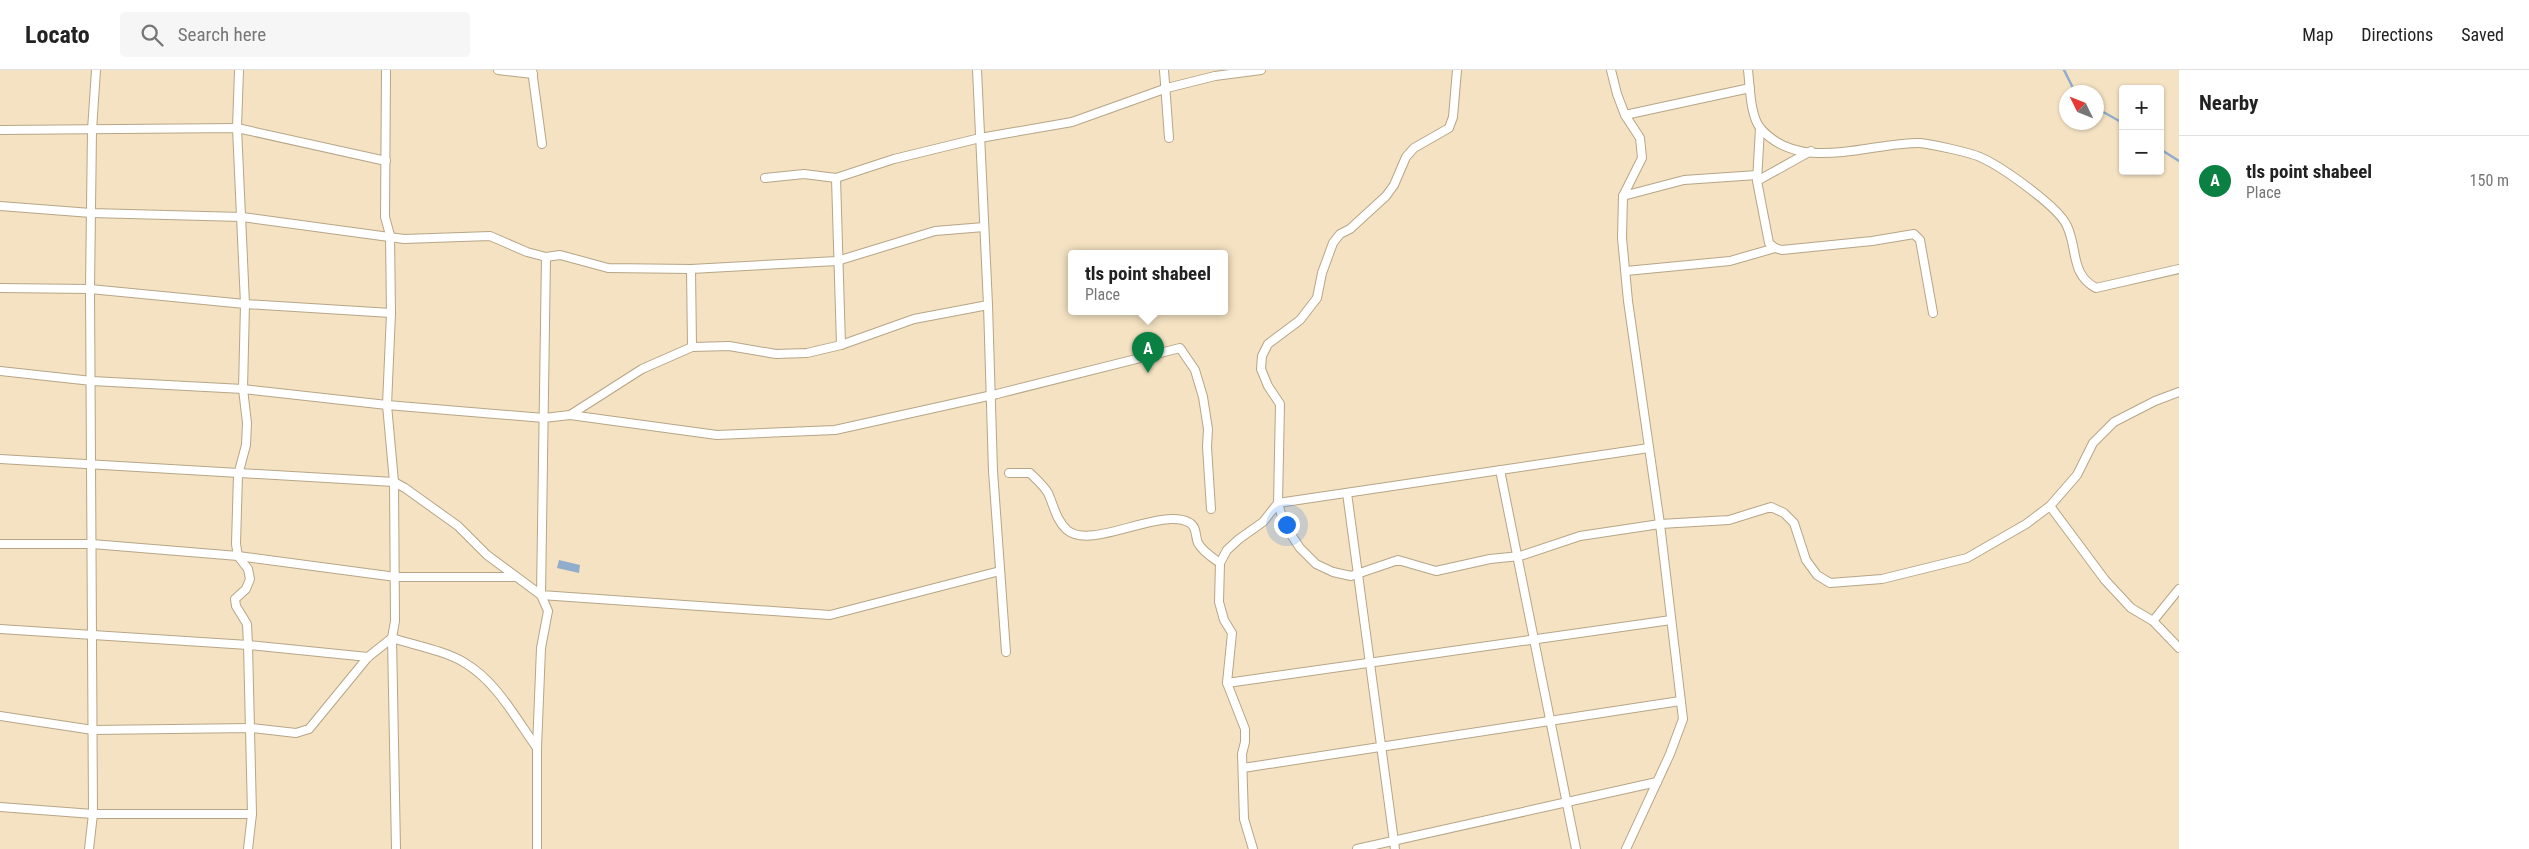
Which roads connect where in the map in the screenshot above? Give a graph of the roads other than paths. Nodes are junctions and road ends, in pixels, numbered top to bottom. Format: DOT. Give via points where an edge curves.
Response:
graph roads {
  1 [pos="96,70"];
  2 [pos="238,70"];
  3 [pos="386,70"];
  4 [pos="498,70"];
  5 [pos="977,70"];
  6 [pos="1164,70"];
  7 [pos="1261,70"];
  8 [pos="1457,70"];
  9 [pos="1612,70"];
  10 [pos="1748,70"];
  11 [pos="533,72"];
  12 [pos="1167,88"];
  13 [pos="1750,88"];
  14 [pos="1625,116"];
  15 [pos="236,128"];
  16 [pos="1760,128"];
  17 [pos="0,130"];
  18 [pos="92,130"];
  19 [pos="980,138"];
  20 [pos="1169,138"];
  21 [pos="542,144"];
  22 [pos="1811,151"];
  23 [pos="386,161"];
  24 [pos="766,178"];
  25 [pos="836,178"];
  26 [pos="1757,178"];
  27 [pos="1622,196"];
  28 [pos="0,206"];
  29 [pos="91,213"];
  30 [pos="242,217"];
  31 [pos="984,227"];
  32 [pos="390,235"];
  33 [pos="1775,248"];
  34 [pos="546,257"];
  35 [pos="837,261"];
  36 [pos="691,269"];
  37 [pos="2179,269"];
  38 [pos="1626,271"];
  39 [pos="0,288"];
  40 [pos="90,289"];
  41 [pos="245,304"];
  42 [pos="988,305"];
  43 [pos="391,313"];
  44 [pos="1933,313"];
  45 [pos="841,345"];
  46 [pos="692,347"];
  47 [pos="0,371"];
  48 [pos="92,381"];
  49 [pos="243,389"];
  50 [pos="2179,392"];
  51 [pos="990,395"];
  52 [pos="387,405"];
  53 [pos="570,415"];
  54 [pos="544,418"];
  55 [pos="1649,448"];
  56 [pos="0,459"];
  57 [pos="92,463"];
  58 [pos="1500,470"];
  59 [pos="1008,474"];
  60 [pos="238,475"];
  61 [pos="394,482"];
  62 [pos="1347,493"];
  63 [pos="1278,503"];
  64 [pos="2050,506"];
  65 [pos="1211,509"];
  66 [pos="1660,524"];
  67 [pos="0,544"];
  68 [pos="92,544"];
  69 [pos="238,556"];
  70 [pos="1518,556"];
  71 [pos="1220,563"];
  72 [pos="1000,571"];
  73 [pos="1358,573"];
  74 [pos="396,577"];
  75 [pos="517,577"];
  76 [pos="2179,589"];
  77 [pos="541,595"];
  78 [pos="1671,620"];
  79 [pos="2153,621"];
  80 [pos="0,629"];
  81 [pos="92,634"];
  82 [pos="392,638"];
  83 [pos="1534,640"];
  84 [pos="248,645"];
  85 [pos="2179,648"];
  86 [pos="1006,652"];
  87 [pos="368,658"];
  88 [pos="1227,683"];
  89 [pos="1680,701"];
  90 [pos="0,716"];
  91 [pos="1551,721"];
  92 [pos="251,728"];
  93 [pos="93,730"];
  94 [pos="537,748"];
  95 [pos="1243,768"];
  96 [pos="1657,782"];
  97 [pos="1567,802"];
  98 [pos="0,807"];
  99 [pos="93,814"];
  100 [pos="252,814"];
  101 [pos="89,849"];
  102 [pos="248,849"];
  103 [pos="396,849"];
  104 [pos="537,849"];
  105 [pos="1253,849"];
  106 [pos="1357,849"];
  107 [pos="1395,849"];
  108 [pos="1576,849"];
  109 [pos="1626,849"];
  1 -- 18 [label="street"];
  2 -- 15 [label="street"];
  3 -- 23 [label="street"];
  4 -- 11 [label="street"];
  5 -- 19 [label="street"];
  6 -- 12 [label="street"];
  7 -- 12 [label="street" via="1215,76"];
  8 -- 63 [label="street" via="1449,128 1414,148 1406,156 1386,196 1350,229 1340,234 1327,258 1317,298 1300,320 1268,344 1262,356 1261,369 1280,404"];
  9 -- 14 [label="street"];
  10 -- 13 [label="street"];
  11 -- 21 [label="street"];
  12 -- 19 [label="street" via="1072,122"];
  12 -- 20 [label="street"];
  13 -- 14 [label="street"];
  13 -- 16 [label="street"];
  14 -- 27 [label="street" via="1640,138 1642,158"];
  15 -- 18 [label="street"];
  15 -- 23 [label="street"];
  15 -- 30 [label="street"];
  16 -- 22 [label="street" via="1790,149"];
  16 -- 26 [label="street"];
  17 -- 18 [label="street"];
  18 -- 29 [label="street"];
  19 -- 25 [label="street" via="894,158"];
  19 -- 31 [label="street"];
  22 -- 26 [label="street"];
  22 -- 37 [label="street" via="1842,154 1920,143 1982,158 2057,211 2067,226 2084,282 2096,288"];
  23 -- 32 [label="street" via="385,217"];
  24 -- 25 [label="street" via="804,174"];
  25 -- 35 [label="street"];
  26 -- 27 [label="street" via="1684,180"];
  26 -- 33 [label="street" via="1769,243"];
  27 -- 38 [label="street"];
  28 -- 29 [label="street"];
  29 -- 30 [label="street"];
  29 -- 40 [label="street"];
  30 -- 32 [label="street"];
  30 -- 41 [label="street"];
  31 -- 35 [label="street" via="936,231"];
  31 -- 42 [label="street"];
  32 -- 34 [label="street" via="404,239 490,236"];
  32 -- 43 [label="street"];
  33 -- 38 [label="street" via="1730,260"];
  33 -- 44 [label="street" via="1872,241 1914,234 1920,240"];
  34 -- 36 [label="street" via="560,255 608,268"];
  34 -- 54 [label="street"];
  35 -- 36 [label="street"];
  35 -- 45 [label="street"];
  36 -- 46 [label="street"];
  38 -- 55 [label="street"];
  39 -- 40 [label="street"];
  40 -- 41 [label="street"];
  40 -- 48 [label="street"];
  41 -- 43 [label="street"];
  41 -- 49 [label="street"];
  42 -- 45 [label="street" via="914,319"];
  42 -- 51 [label="street"];
  43 -- 52 [label="street"];
  45 -- 46 [label="street" via="807,354 776,354 729,346"];
  46 -- 53 [label="street" via="642,369"];
  47 -- 48 [label="street"];
  48 -- 49 [label="street"];
  48 -- 57 [label="street"];
  49 -- 52 [label="street"];
  49 -- 60 [label="street" via="246,445"];
  50 -- 64 [label="street" via="2114,422 2093,443 2076,474"];
  51 -- 53 [label="street" via="835,430 717,435"];
  51 -- 65 [label="street" via="1180,348 1195,370 1203,396 1208,429"];
  51 -- 72 [label="street"];
  52 -- 54 [label="street"];
  52 -- 61 [label="street"];
  53 -- 54 [label="street"];
  54 -- 77 [label="street"];
  55 -- 58 [label="street"];
  55 -- 66 [label="street"];
  56 -- 57 [label="street"];
  57 -- 60 [label="street"];
  57 -- 68 [label="street"];
  58 -- 62 [label="street"];
  58 -- 70 [label="street"];
  59 -- 71 [label="street" via="1030,473 1047,491 1058,520 1068,531 1080,535 1098,534 1140,526 1151,520 1182,520 1190,523 1198,542"];
  60 -- 61 [label="street"];
  60 -- 69 [label="street"];
  61 -- 74 [label="street"];
  61 -- 75 [label="street" via="458,526 487,555"];
  62 -- 63 [label="street"];
  62 -- 73 [label="street"];
  63 -- 71 [label="street" via="1263,522 1228,550"];
  63 -- 73 [label="street" via="1284,524 1316,564 1351,576"];
  64 -- 66 [label="street" via="2026,524 1967,558 1882,579 1830,583 1817,575 1806,560 1794,522 1770,507 1729,520"];
  64 -- 79 [label="street" via="2112,587 2131,608"];
  66 -- 70 [label="street" via="1580,536"];
  66 -- 78 [label="street"];
  67 -- 68 [label="street"];
  68 -- 69 [label="street"];
  68 -- 81 [label="street"];
  69 -- 74 [label="street"];
  69 -- 84 [label="street" via="248,569 250,579 246,589 235,599 247,624"];
  70 -- 73 [label="street" via="1436,570 1398,560"];
  70 -- 83 [label="street"];
  71 -- 88 [label="street" via="1219,602 1232,634"];
  72 -- 77 [label="street" via="830,615"];
  72 -- 86 [label="street"];
  73 -- 107 [label="street"];
  74 -- 75 [label="street"];
  74 -- 82 [label="street" via="396,621"];
  75 -- 77 [label="street"];
  76 -- 79 [label="street"];
  77 -- 94 [label="street" via="548,611 541,648"];
  78 -- 83 [label="street"];
  78 -- 89 [label="street"];
  79 -- 85 [label="street"];
  80 -- 81 [label="street"];
  81 -- 84 [label="street"];
  81 -- 93 [label="street"];
  82 -- 87 [label="street"];
  82 -- 94 [label="street" via="464,662 480,673"];
  82 -- 103 [label="street"];
  83 -- 88 [label="street"];
  83 -- 91 [label="street"];
  84 -- 87 [label="street"];
  84 -- 92 [label="street"];
  87 -- 92 [label="street" via="309,729 296,733"];
  88 -- 95 [label="street" via="1245,729"];
  89 -- 91 [label="street"];
  89 -- 96 [label="street" via="1682,719"];
  90 -- 93 [label="street"];
  91 -- 95 [label="street"];
  91 -- 97 [label="street"];
  92 -- 93 [label="street"];
  92 -- 100 [label="street"];
  93 -- 99 [label="street"];
  94 -- 104 [label="street"];
  95 -- 105 [label="street" via="1244,819"];
  96 -- 97 [label="street"];
  96 -- 109 [label="street"];
  97 -- 106 [label="street"];
  97 -- 108 [label="street"];
  98 -- 99 [label="street"];
  99 -- 100 [label="street"];
  99 -- 101 [label="street"];
  100 -- 102 [label="street"];
}
